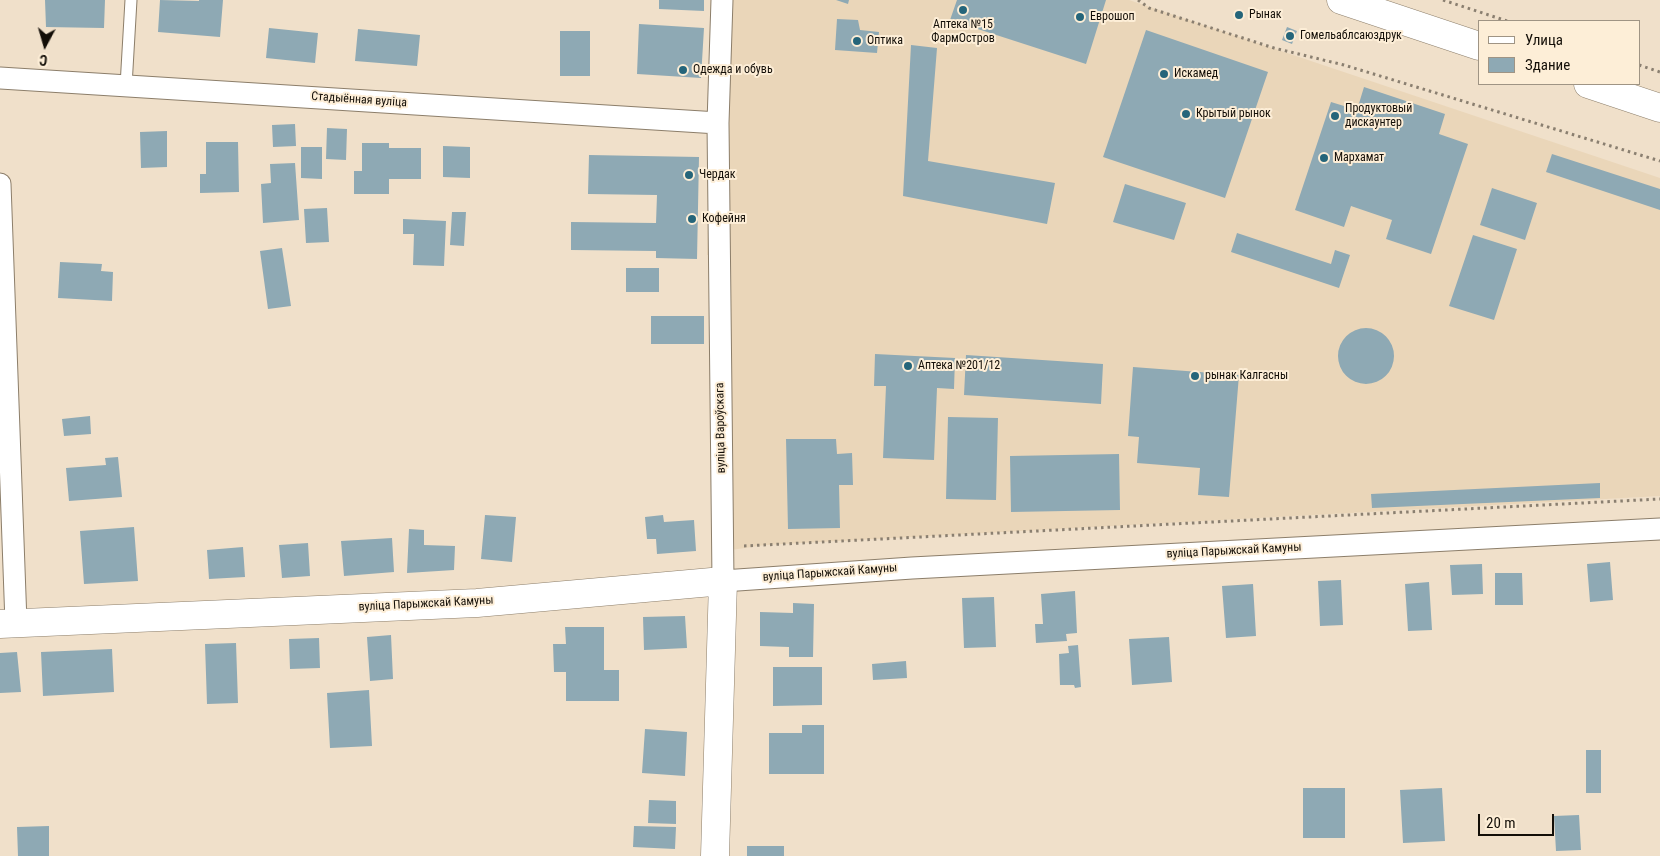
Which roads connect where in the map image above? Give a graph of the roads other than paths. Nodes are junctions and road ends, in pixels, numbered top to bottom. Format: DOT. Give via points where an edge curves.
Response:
graph roads {
  1 [pos="131,0"];
  2 [pos="722,0"];
  3 [pos="1341,0"];
  4 [pos="1478,46"];
  5 [pos="0,78"];
  6 [pos="1591,85"];
  7 [pos="126,86"];
  8 [pos="1660,108"];
  9 [pos="718,123"];
  10 [pos="0,184"];
  11 [pos="1660,529"];
  12 [pos="723,581"];
  13 [pos="8,624"];
  14 [pos="715,856"];
  1 -- 7 [label="lane"];
  2 -- 9 [label="street, вуліца Вароўскага"];
  3 -- 4 [label="street"];
  5 -- 7 [label="street, Стадыённая вуліца"];
  6 -- 8 [label="street"];
  7 -- 9 [label="street, Стадыённая вуліца"];
  9 -- 12 [label="street, вуліца Вароўскага"];
  10 -- 13 [label="street"];
  11 -- 12 [label="street, вуліца Парыжскай Камуны" via="922,567"];
  12 -- 13 [label="street, вуліца Парыжскай Камуны" via="477,602"];
  12 -- 14 [label="street, вуліца Вароўскага"];
}
